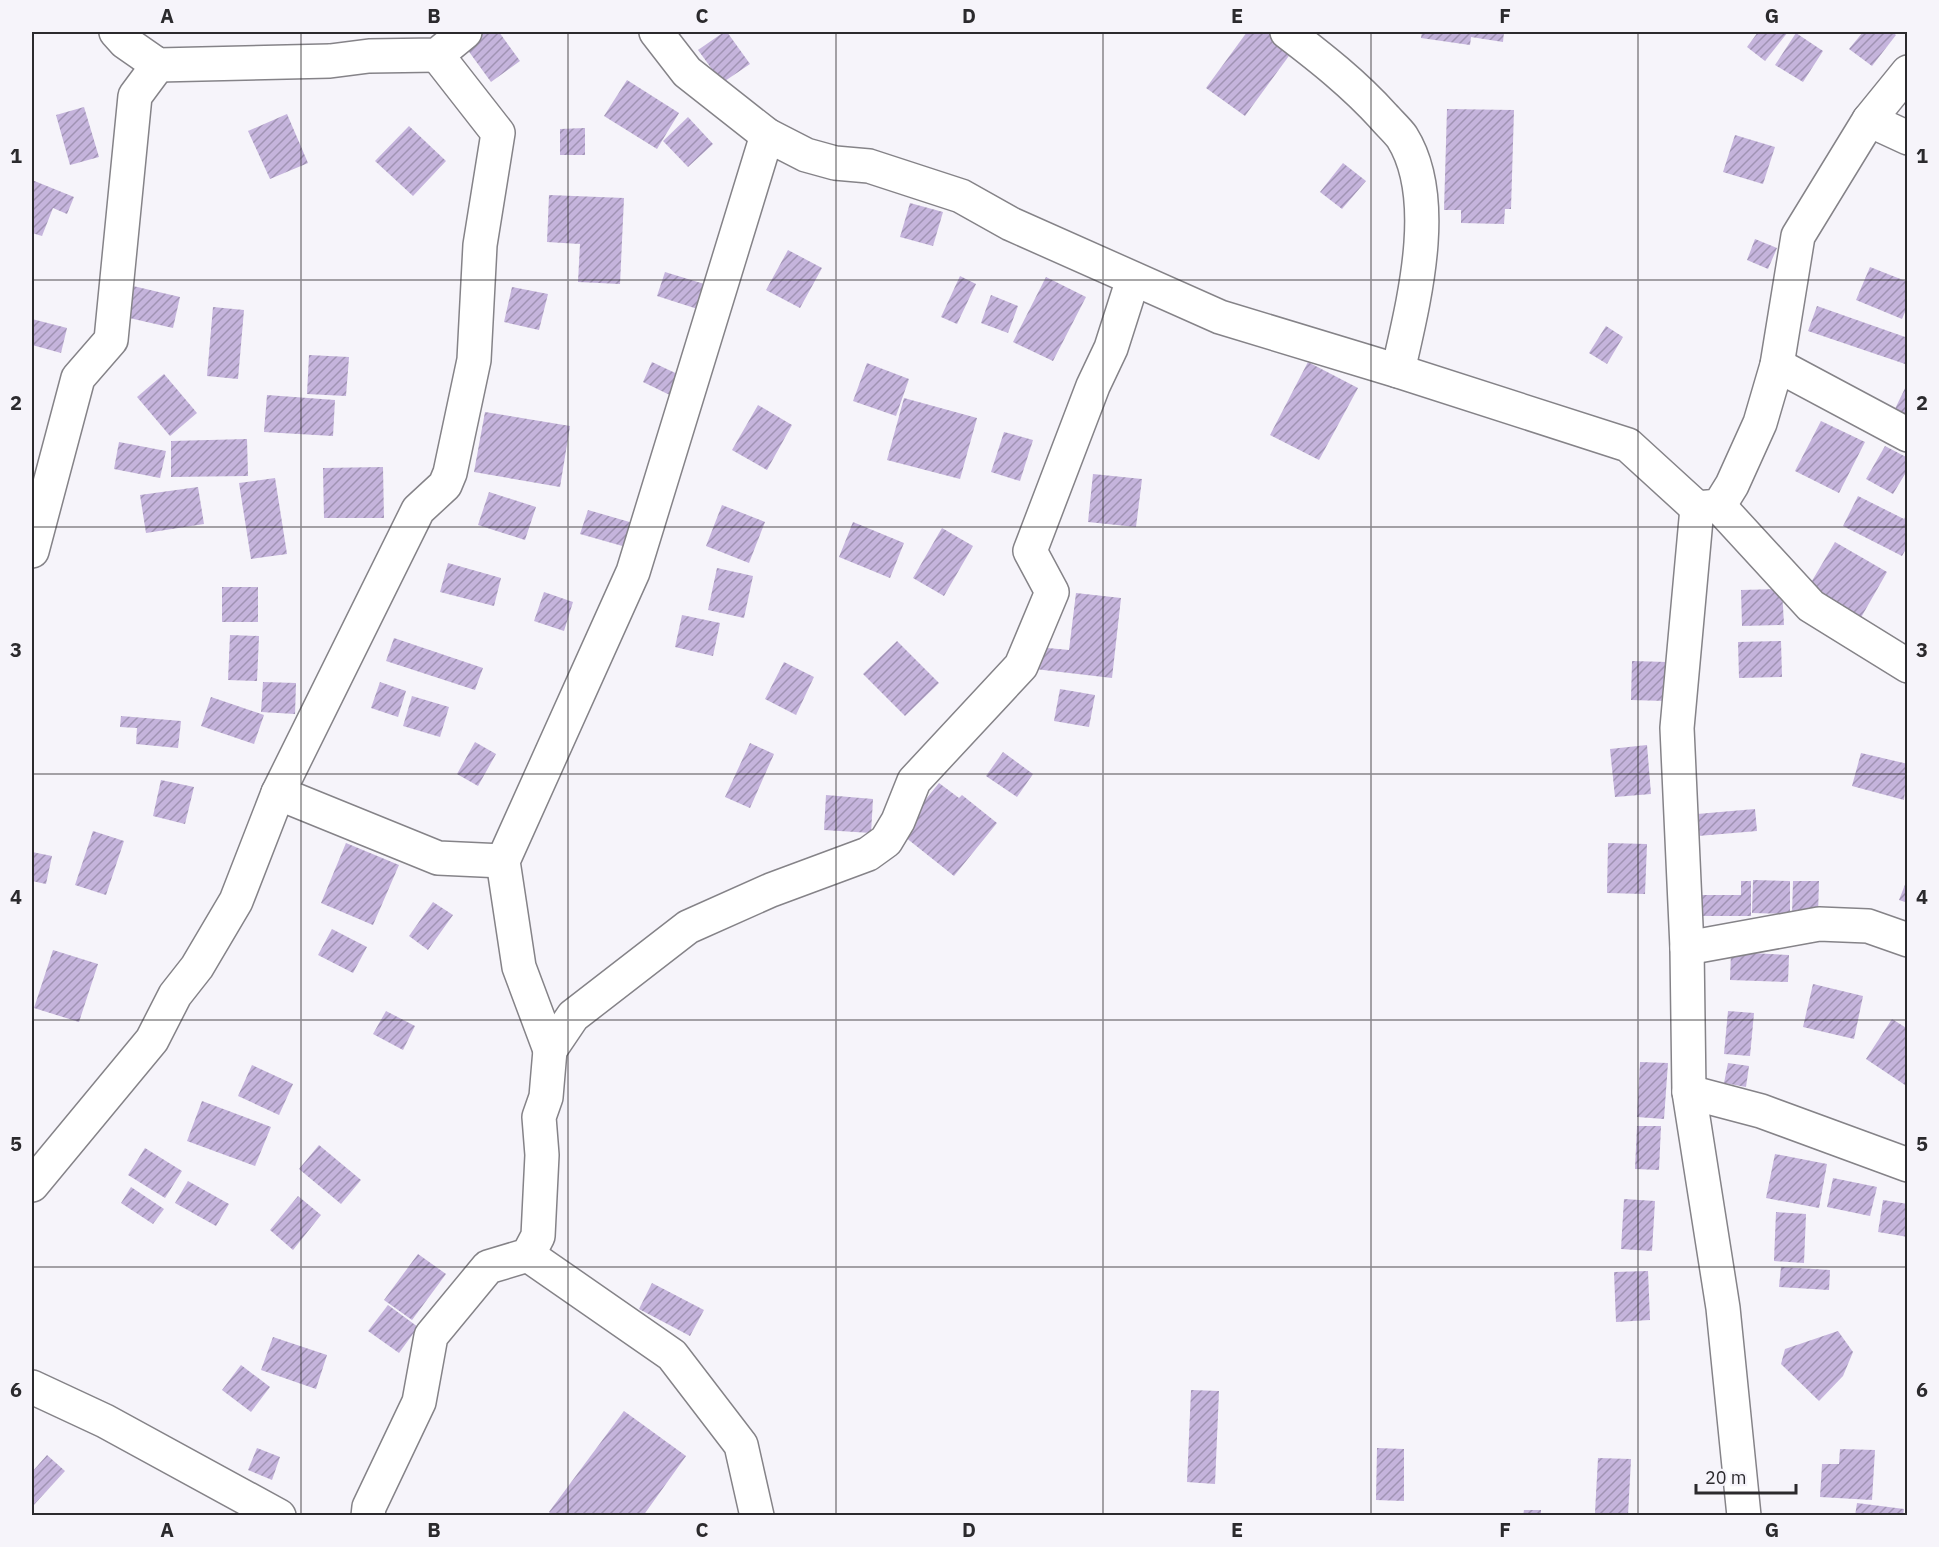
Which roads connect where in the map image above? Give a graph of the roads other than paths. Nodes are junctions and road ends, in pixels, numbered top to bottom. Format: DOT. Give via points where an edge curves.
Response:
graph roads {
  1 [pos="116,32"];
  2 [pos="465,32"];
  3 [pos="656,32"];
  4 [pos="1287,32"];
  5 [pos="437,55"];
  6 [pos="158,65"];
  7 [pos="1908,72"];
  8 [pos="1869,120"];
  9 [pos="767,135"];
  10 [pos="1908,138"];
  11 [pos="1133,279"];
  12 [pos="1777,365"];
  13 [pos="1398,371"];
  14 [pos="1908,435"];
  15 [pos="1708,507"];
  16 [pos="32,551"];
  17 [pos="1908,666"];
  18 [pos="278,793"];
  19 [pos="503,861"];
  20 [pos="1908,940"];
  21 [pos="1687,948"];
  22 [pos="550,1050"];
  23 [pos="1689,1092"];
  24 [pos="1908,1165"];
  25 [pos="32,1185"];
  26 [pos="528,1255"];
  27 [pos="32,1387"];
  28 [pos="279,1515"];
  29 [pos="368,1515"];
  30 [pos="757,1515"];
  31 [pos="1744,1515"];
  1 -- 6 [label="street"];
  2 -- 5 [label="street"];
  3 -- 9 [label="street" via="687,72"];
  4 -- 13 [label="street" via="1356,86 1402,137 1419,180 1418,262"];
  5 -- 6 [label="street"];
  5 -- 18 [label="street" via="498,133 480,245 474,360 450,473 445,485 418,510"];
  6 -- 16 [label="street" via="135,96 111,340 78,378"];
  7 -- 8 [label="street"];
  8 -- 10 [label="street"];
  8 -- 12 [label="street" via="1798,236"];
  9 -- 11 [label="street" via="806,154 835,163 869,166 960,196 1011,224"];
  9 -- 19 [label="street" via="633,572"];
  11 -- 13 [label="street" via="1220,317"];
  11 -- 22 [label="street" via="1111,348 1030,551 1052,592 1021,666 914,781 886,841 868,854 771,890 688,927 573,1016"];
  12 -- 14 [label="street"];
  12 -- 15 [label="street" via="1760,423 1732,485"];
  13 -- 15 [label="street" via="1628,445"];
  15 -- 17 [label="street" via="1811,606"];
  15 -- 21 [label="street" via="1677,728"];
  18 -- 19 [label="street" via="438,858"];
  18 -- 25 [label="street" via="236,901 197,967 175,995 152,1040"];
  19 -- 22 [label="street" via="519,967"];
  20 -- 21 [label="street" via="1868,926 1819,924"];
  21 -- 23 [label="street"];
  22 -- 26 [label="street" via="546,1097 539,1117 543,1155 538,1236"];
  23 -- 24 [label="street" via="1761,1112"];
  23 -- 31 [label="street" via="1724,1308"];
  26 -- 29 [label="street" via="488,1267 431,1336 419,1402"];
  26 -- 30 [label="street" via="672,1355 741,1445"];
  27 -- 28 [label="street" via="105,1421"];
}
